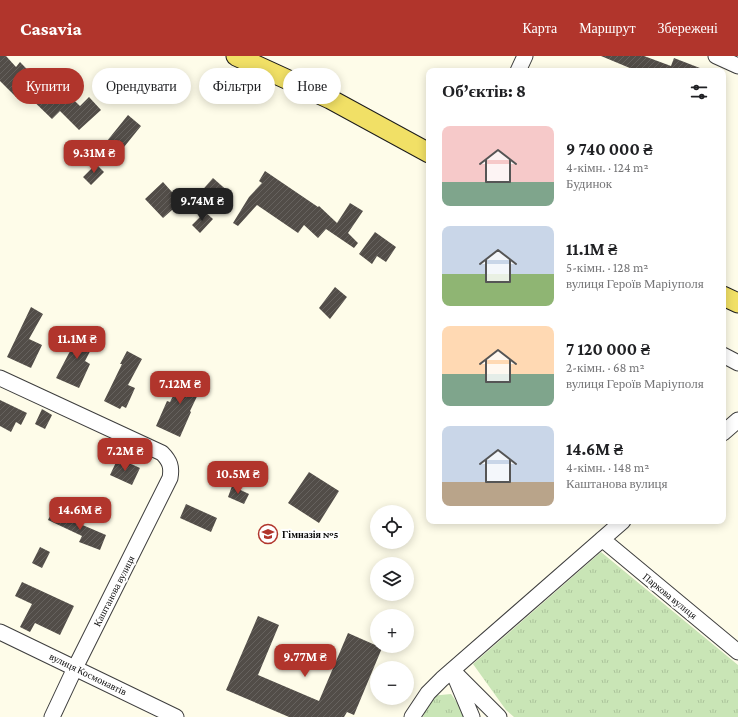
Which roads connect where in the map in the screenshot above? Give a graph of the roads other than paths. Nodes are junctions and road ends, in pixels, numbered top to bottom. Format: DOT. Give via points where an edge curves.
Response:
graph roads {
  1 [pos="525,56"];
  2 [pos="716,56"];
  3 [pos="239,57"];
  4 [pos="738,66"];
  5 [pos="519,68"];
  6 [pos="426,151"];
  7 [pos="726,297"];
  8 [pos="738,303"];
  9 [pos="726,356"];
  10 [pos="738,362"];
  11 [pos="0,378"];
  12 [pos="738,420"];
  13 [pos="726,430"];
  14 [pos="620,524"];
  15 [pos="602,539"];
  16 [pos="0,632"];
  17 [pos="738,652"];
  18 [pos="75,668"];
  19 [pos="452,670"];
  20 [pos="52,717"];
  21 [pos="176,717"];
  22 [pos="412,717"];
  23 [pos="472,717"];
  24 [pos="499,717"];
  1 -- 5 [label="street"];
  2 -- 4 [label="street"];
  3 -- 6 [label="main road" via="330,99"];
  7 -- 8 [label="main road"];
  9 -- 10 [label="street"];
  11 -- 18 [label="street, Каштанова вулиця" via="162,453 172,471"];
  12 -- 13 [label="street"];
  14 -- 15 [label="street"];
  15 -- 17 [label="street, Паркова вулиця"];
  15 -- 19 [label="street"];
  16 -- 18 [label="street, вулиця Космонавтів"];
  18 -- 20 [label="street, Каштанова вулиця"];
  18 -- 21 [label="street, вулиця Космонавтів"];
  19 -- 22 [label="street" via="428,693"];
  19 -- 23 [label="street"];
  19 -- 24 [label="street"];
}
